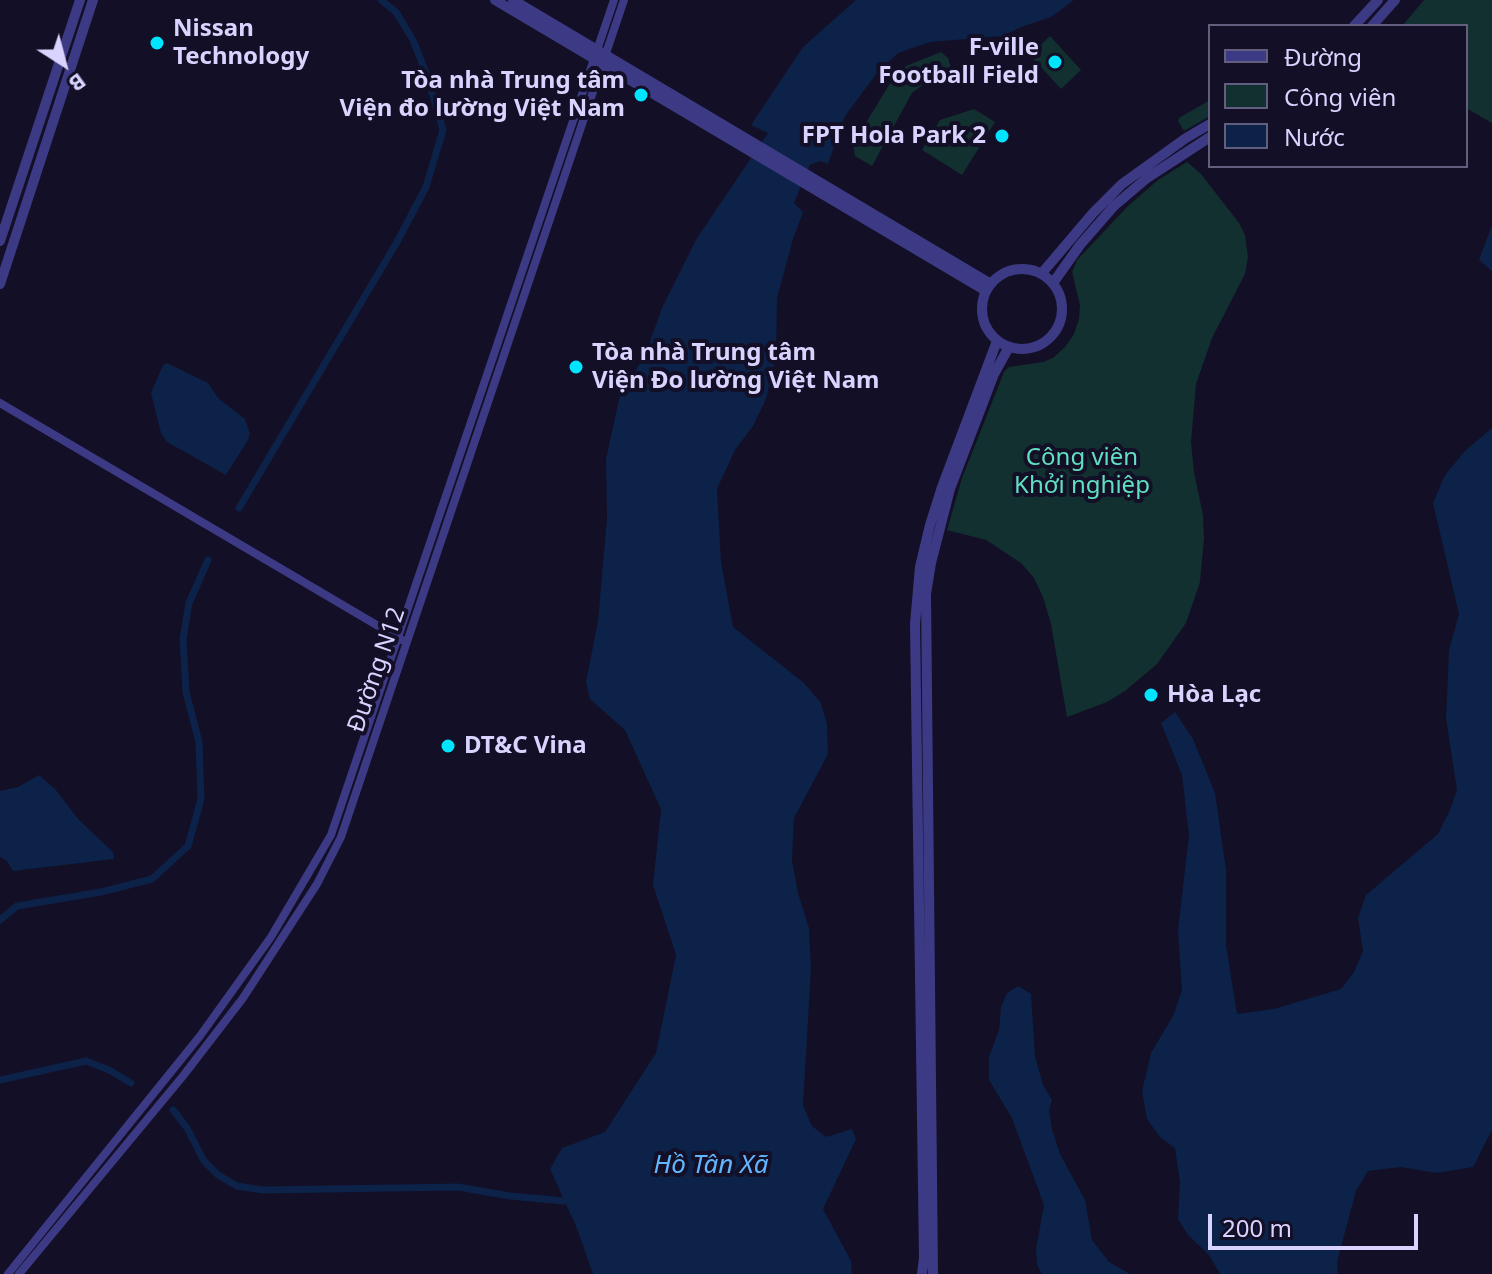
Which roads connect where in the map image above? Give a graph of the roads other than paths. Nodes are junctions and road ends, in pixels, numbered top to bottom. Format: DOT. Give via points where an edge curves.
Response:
graph roads {
  1 [pos="80,0"];
  2 [pos="93,0"];
  3 [pos="495,0"];
  4 [pos="513,0"];
  5 [pos="614,0"];
  6 [pos="624,0"];
  7 [pos="1378,0"];
  8 [pos="1395,0"];
  9 [pos="1356,24"];
  10 [pos="1374,24"];
  11 [pos="600,57"];
  12 [pos="1208,125"];
  13 [pos="1208,138"];
  14 [pos="0,241"];
  15 [pos="1042,273"];
  16 [pos="1053,283"];
  17 [pos="0,284"];
  18 [pos="989,288"];
  19 [pos="997,341"];
  20 [pos="1009,347"];
  21 [pos="0,403"];
  22 [pos="403,640"];
  23 [pos="921,667"];
  24 [pos="922,737"];
  25 [pos="8,1274"];
  26 [pos="19,1274"];
  27 [pos="922,1274"];
  28 [pos="933,1274"];
  1 -- 14 [label="street"];
  2 -- 17 [label="street"];
  3 -- 11 [label="street"];
  4 -- 11 [label="street"];
  5 -- 11 [label="street, Đường N12"];
  6 -- 11 [label="street, Đường N12"];
  7 -- 9 [label="street"];
  8 -- 10 [label="street"];
  11 -- 18 [label="street"];
  11 -- 22 [label="street, Đường N12"];
  12 -- 15 [label="street" via="1122,184"];
  13 -- 16 [label="street" via="1114,206"];
  15 -- 16 [label="street"];
  15 -- 18 [label="street" via="1012,270"];
  16 -- 20 [label="street" via="1063,304 1057,330 1035,347"];
  18 -- 19 [label="street" via="983,320"];
  19 -- 20 [label="street"];
  19 -- 23 [label="street" via="947,473 920,567 915,624"];
  20 -- 23 [label="street" via="994,374 941,519 926,594"];
  21 -- 22 [label="street"];
  22 -- 25 [label="street, Đường N12" via="331,835 271,937 174,1070"];
  22 -- 26 [label="street, Đường N12" via="347,822 317,884 243,998"];
  23 -- 24 [label="street"];
  24 -- 27 [label="street"];
  24 -- 28 [label="street"];
}
